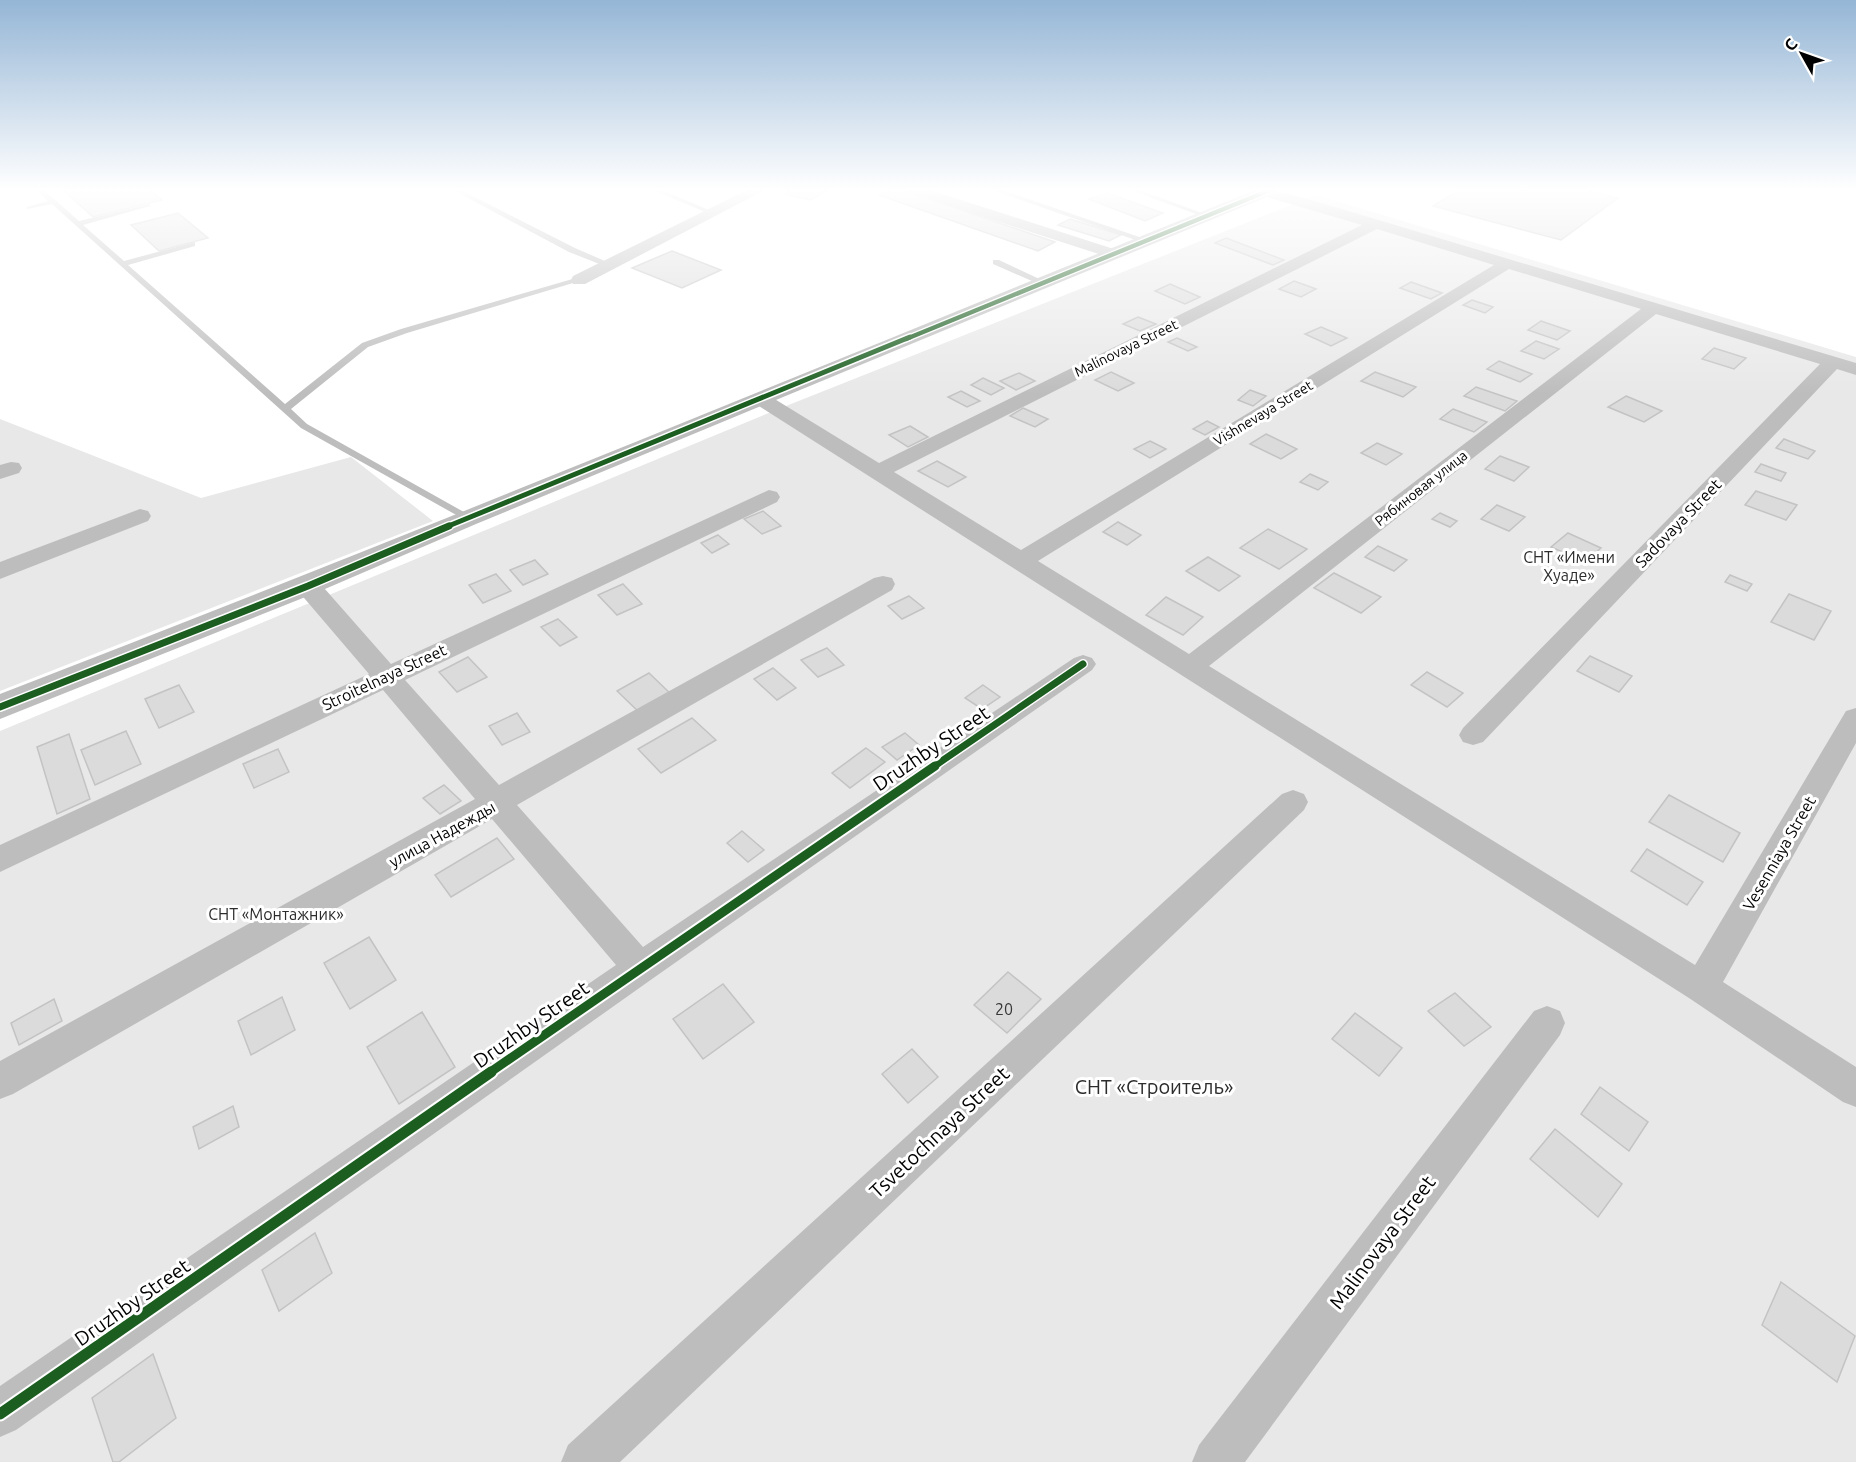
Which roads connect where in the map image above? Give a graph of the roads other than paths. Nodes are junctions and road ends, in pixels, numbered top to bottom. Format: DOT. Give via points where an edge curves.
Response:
graph roads {
  1 [pos="117,258"];
  2 [pos="143,258"];
  3 [pos="593,258"];
  4 [pos="623,258"];
  5 [pos="1104,258"];
  6 [pos="1307,258"];
  7 [pos="1486,258"];
  8 [pos="996,262"];
  9 [pos="123,264"];
  10 [pos="1505,264"];
  11 [pos="610,265"];
  12 [pos="579,280"];
  13 [pos="1044,283"];
  14 [pos="1652,309"];
  15 [pos="1833,362"];
  16 [pos="1856,369"];
  17 [pos="761,399"];
  18 [pos="285,409"];
  19 [pos="877,472"];
  20 [pos="769,497"];
  21 [pos="140,516"];
  22 [pos="467,518"];
  23 [pos="1020,561"];
  24 [pos="0,571"];
  25 [pos="883,585"];
  26 [pos="308,586"];
  27 [pos="1083,664"];
  28 [pos="1190,667"];
  29 [pos="387,676"];
  30 [pos="0,706"];
  31 [pos="1856,718"];
  32 [pos="1473,735"];
  33 [pos="1293,802"];
  34 [pos="497,803"];
  35 [pos="0,859"];
  36 [pos="640,968"];
  37 [pos="1701,987"];
  38 [pos="1547,1023"];
  39 [pos="0,1081"];
  40 [pos="1856,1089"];
  41 [pos="0,1414"];
  42 [pos="585,1462"];
  43 [pos="1216,1462"];
  1 -- 9 [label="lane"];
  2 -- 9 [label="lane"];
  3 -- 11 [label="lane"];
  4 -- 11 [label="street"];
  5 -- 13 [label="street"];
  6 -- 19 [label="street, Malinovaya Street"];
  7 -- 10 [label="street"];
  8 -- 13 [label="lane"];
  9 -- 18 [label="lane"];
  10 -- 14 [label="street"];
  10 -- 23 [label="street, Vishnevaya Street"];
  11 -- 12 [label="street"];
  12 -- 18 [label="lane" via="365,345"];
  13 -- 17 [label="street"];
  14 -- 15 [label="street"];
  14 -- 28 [label="street, Рябиновая улица"];
  15 -- 16 [label="street"];
  15 -- 32 [label="street, Sadovaya Street"];
  17 -- 19 [label="street"];
  17 -- 22 [label="street"];
  18 -- 22 [label="lane" via="304,426"];
  19 -- 23 [label="street"];
  20 -- 29 [label="street, Stroitelnaya Street"];
  21 -- 24 [label="street"];
  22 -- 26 [label="street"];
  23 -- 28 [label="street"];
  25 -- 34 [label="street, улица Надежды"];
  26 -- 29 [label="street"];
  26 -- 30 [label="street"];
  27 -- 36 [label="street, Druzhby Street"];
  28 -- 37 [label="street"];
  29 -- 34 [label="street"];
  29 -- 35 [label="street, Stroitelnaya Street"];
  31 -- 37 [label="street, Vesenniaya Street"];
  33 -- 42 [label="street, Tsvetochnaya Street"];
  34 -- 36 [label="street"];
  34 -- 39 [label="street, улица Надежды"];
  36 -- 41 [label="street, Druzhby Street"];
  37 -- 40 [label="street"];
  38 -- 43 [label="street, Malinovaya Street"];
}
